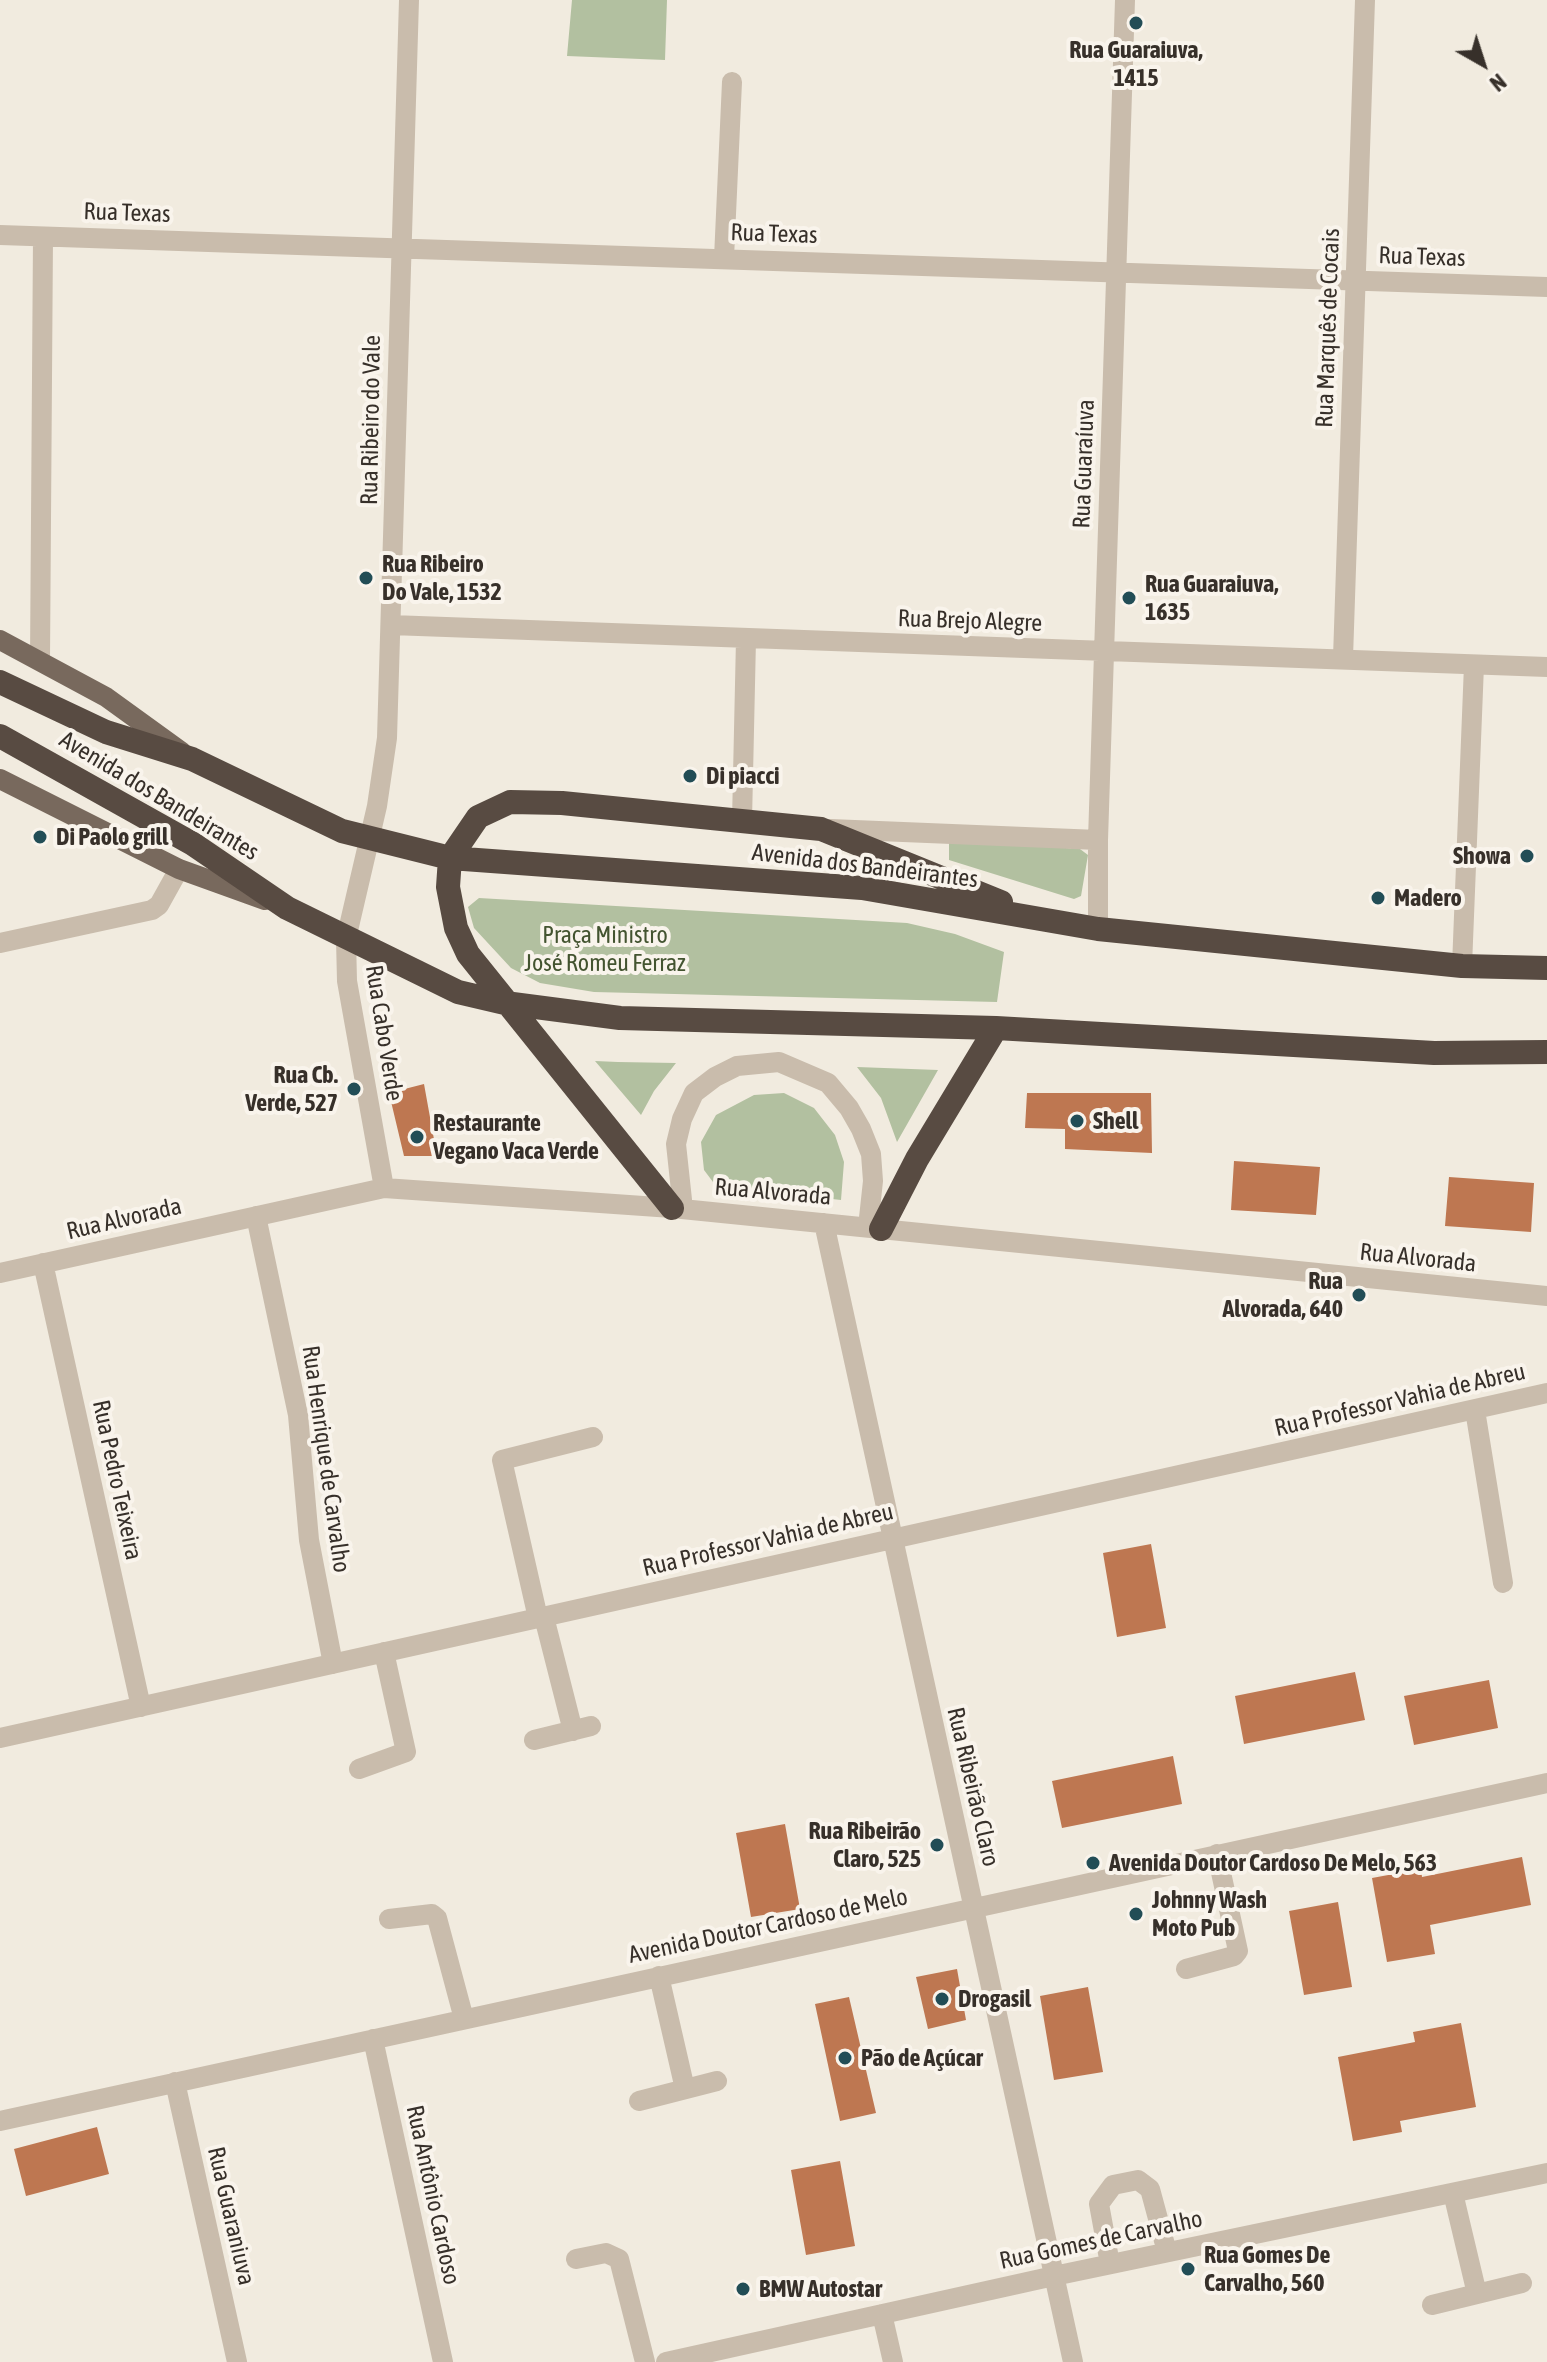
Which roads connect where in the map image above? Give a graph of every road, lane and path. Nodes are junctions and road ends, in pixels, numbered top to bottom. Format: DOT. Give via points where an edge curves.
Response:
graph roads {
  1 [pos="409,0"];
  2 [pos="1125,0"];
  3 [pos="1365,0"];
  4 [pos="732,82"];
  5 [pos="0,235"];
  6 [pos="43,237"];
  7 [pos="402,248"];
  8 [pos="724,258"];
  9 [pos="1116,273"];
  10 [pos="1355,281"];
  11 [pos="1547,287"];
  12 [pos="40,625"];
  13 [pos="391,625"];
  14 [pos="746,639"];
  15 [pos="0,640"];
  16 [pos="20,650"];
  17 [pos="1104,651"];
  18 [pos="1343,658"];
  19 [pos="40,659"];
  20 [pos="1474,665"];
  21 [pos="1547,667"];
  22 [pos="0,682"];
  23 [pos="0,736"];
  24 [pos="192,759"];
  25 [pos="0,779"];
  26 [pos="742,821"];
  27 [pos="821,829"];
  28 [pos="367,839"];
  29 [pos="1098,840"];
  30 [pos="450,858"];
  31 [pos="179,869"];
  32 [pos="287,908"];
  33 [pos="1044,919"];
  34 [pos="1098,929"];
  35 [pos="346,939"];
  36 [pos="0,943"];
  37 [pos="1462,966"];
  38 [pos="1547,968"];
  39 [pos="505,1003"];
  40 [pos="996,1028"];
  41 [pos="1547,1052"];
  42 [pos="384,1188"];
  43 [pos="678,1209"];
  44 [pos="256,1216"];
  45 [pos="824,1223"];
  46 [pos="874,1228"];
  47 [pos="43,1263"];
  48 [pos="0,1273"];
  49 [pos="1547,1296"];
  50 [pos="1547,1393"];
  51 [pos="1475,1410"];
  52 [pos="593,1437"];
  53 [pos="891,1539"];
  54 [pos="1503,1583"];
  55 [pos="541,1617"];
  56 [pos="384,1652"];
  57 [pos="333,1664"];
  58 [pos="141,1707"];
  59 [pos="0,1738"];
  60 [pos="534,1740"];
  61 [pos="359,1769"];
  62 [pos="1547,1783"];
  63 [pos="1217,1854"];
  64 [pos="973,1907"];
  65 [pos="389,1919"];
  66 [pos="1186,1969"];
  67 [pos="659,1976"];
  68 [pos="464,2019"];
  69 [pos="373,2039"];
  70 [pos="717,2081"];
  71 [pos="175,2082"];
  72 [pos="685,2089"];
  73 [pos="639,2101"];
  74 [pos="0,2121"];
  75 [pos="1547,2173"];
  76 [pos="1453,2193"];
  77 [pos="1167,2252"];
  78 [pos="576,2259"];
  79 [pos="1110,2264"];
  80 [pos="1054,2276"];
  81 [pos="1522,2283"];
  82 [pos="1477,2294"];
  83 [pos="1432,2305"];
  84 [pos="882,2314"];
  85 [pos="237,2362"];
  86 [pos="443,2362"];
  87 [pos="645,2362"];
  88 [pos="666,2362"];
  89 [pos="893,2362"];
  90 [pos="1073,2362"];
  1 -- 7 [label="street, Rua Ribeiro do Vale"];
  2 -- 9 [label="street, Rua Guaraíuva"];
  3 -- 10 [label="street, Rua Marquês de Cocais"];
  4 -- 8 [label="street"];
  5 -- 6 [label="street, Rua Texas"];
  6 -- 7 [label="street, Rua Texas"];
  6 -- 12 [label="street"];
  7 -- 8 [label="street, Rua Texas"];
  7 -- 13 [label="street, Rua Ribeiro do Vale"];
  8 -- 9 [label="street, Rua Texas"];
  9 -- 10 [label="street, Rua Texas"];
  9 -- 17 [label="street, Rua Guaraíuva"];
  10 -- 11 [label="street, Rua Texas"];
  10 -- 18 [label="street, Rua Marquês de Cocais"];
  12 -- 16 [label="street"];
  12 -- 19 [label="street"];
  13 -- 14 [label="street, Rua Brejo Alegre"];
  13 -- 28 [label="street, Rua Ribeiro do Vale" via="387,738"];
  14 -- 17 [label="street, Rua Brejo Alegre"];
  14 -- 26 [label="street"];
  15 -- 16 [label="main road, Avenida dos Bandeirantes"];
  16 -- 19 [label="main road, Avenida dos Bandeirantes"];
  17 -- 18 [label="street, Rua Brejo Alegre"];
  17 -- 29 [label="street, Rua Guaraíuva"];
  18 -- 20 [label="street, Rua Brejo Alegre"];
  19 -- 24 [label="main road, Avenida dos Bandeirantes" via="106,697"];
  20 -- 21 [label="street, Rua Brejo Alegre"];
  20 -- 37 [label="street"];
  22 -- 24 [label="highway, Avenida dos Bandeirantes" via="106,732"];
  23 -- 32 [label="highway, Avenida dos Bandeirantes" via="193,844"];
  24 -- 28 [label="highway, Avenida dos Bandeirantes"];
  25 -- 31 [label="main road, Avenida dos Bandeirantes"];
  26 -- 27 [label="highway"];
  26 -- 30 [label="highway" via="510,802 478,817"];
  27 -- 29 [label="street"];
  27 -- 33 [label="highway"];
  28 -- 30 [label="highway, Avenida dos Bandeirantes"];
  28 -- 35 [label="street, Rua Cabo Verde"];
  29 -- 34 [label="street, Rua Guaraíuva"];
  30 -- 33 [label="highway, Avenida dos Bandeirantes" via="862,888"];
  30 -- 39 [label="highway" via="448,887 456,928 468,954"];
  31 -- 32 [label="main road, Avenida dos Bandeirantes"];
  31 -- 36 [label="street" via="152,910"];
  32 -- 35 [label="highway, Avenida dos Bandeirantes"];
  33 -- 34 [label="highway, Avenida dos Bandeirantes"];
  34 -- 37 [label="highway, Avenida dos Bandeirantes"];
  35 -- 39 [label="highway, Avenida dos Bandeirantes" via="458,992"];
  35 -- 42 [label="street, Rua Cabo Verde" via="349,995"];
  37 -- 38 [label="highway, Avenida dos Bandeirantes"];
  39 -- 40 [label="highway, Avenida dos Bandeirantes" via="620,1018"];
  39 -- 43 [label="highway"];
  40 -- 41 [label="highway, Avenida dos Bandeirantes" via="1434,1053"];
  40 -- 46 [label="highway"];
  42 -- 43 [label="street, Rua Alvorada"];
  42 -- 44 [label="street, Rua Alvorada"];
  43 -- 45 [label="street, Rua Alvorada"];
  43 -- 46 [label="street" via="676,1144 694,1093 737,1066 779,1062 828,1083 861,1129 871,1154"];
  44 -- 47 [label="street, Rua Alvorada"];
  44 -- 57 [label="street, Rua Henrique de Carvalho" via="298,1415 309,1540"];
  45 -- 46 [label="street, Rua Alvorada"];
  45 -- 53 [label="street, Rua Ribeirão Claro"];
  46 -- 49 [label="street, Rua Alvorada"];
  47 -- 48 [label="street, Rua Alvorada"];
  47 -- 58 [label="street, Rua Pedro Teixeira"];
  50 -- 51 [label="street, Rua Professor Vahia de Abreu"];
  51 -- 53 [label="street, Rua Professor Vahia de Abreu"];
  51 -- 54 [label="street"];
  52 -- 55 [label="street" via="502,1460"];
  53 -- 55 [label="street, Rua Professor Vahia de Abreu"];
  53 -- 64 [label="street, Rua Ribeirão Claro"];
  55 -- 56 [label="street, Rua Professor Vahia de Abreu"];
  55 -- 60 [label="street" via="582,1728"];
  56 -- 57 [label="street, Rua Professor Vahia de Abreu"];
  56 -- 61 [label="street" via="406,1752"];
  57 -- 58 [label="street, Rua Professor Vahia de Abreu"];
  58 -- 59 [label="street, Rua Professor Vahia de Abreu"];
  62 -- 63 [label="street, Avenida Doutor Cardoso de Melo"];
  63 -- 64 [label="street, Avenida Doutor Cardoso de Melo"];
  63 -- 66 [label="street" via="1238,1951"];
  64 -- 67 [label="street, Avenida Doutor Cardoso de Melo"];
  64 -- 80 [label="street, Rua Ribeirão Claro"];
  65 -- 68 [label="street" via="432,1914 437,1918"];
  67 -- 68 [label="street, Avenida Doutor Cardoso de Melo"];
  67 -- 72 [label="street"];
  68 -- 69 [label="street, Avenida Doutor Cardoso de Melo"];
  69 -- 71 [label="street, Avenida Doutor Cardoso de Melo"];
  69 -- 86 [label="street, Rua Antônio Cardoso"];
  70 -- 72 [label="street"];
  71 -- 74 [label="street, Avenida Doutor Cardoso de Melo"];
  71 -- 85 [label="street, Rua Guaraniuva"];
  72 -- 73 [label="street"];
  75 -- 76 [label="street, Rua Gomes de Carvalho"];
  76 -- 77 [label="street, Rua Gomes de Carvalho"];
  76 -- 82 [label="street"];
  77 -- 79 [label="street, Rua Gomes de Carvalho"];
  77 -- 79 [label="street" via="1150,2189 1138,2180 1113,2185 1099,2204"];
  78 -- 87 [label="street" via="606,2253 619,2259"];
  79 -- 80 [label="street, Rua Gomes de Carvalho"];
  80 -- 84 [label="street, Rua Gomes de Carvalho"];
  80 -- 90 [label="street, Rua Ribeirão Claro"];
  81 -- 82 [label="street"];
  82 -- 83 [label="street"];
  84 -- 88 [label="street, Rua Gomes de Carvalho"];
  84 -- 89 [label="street"];
}
